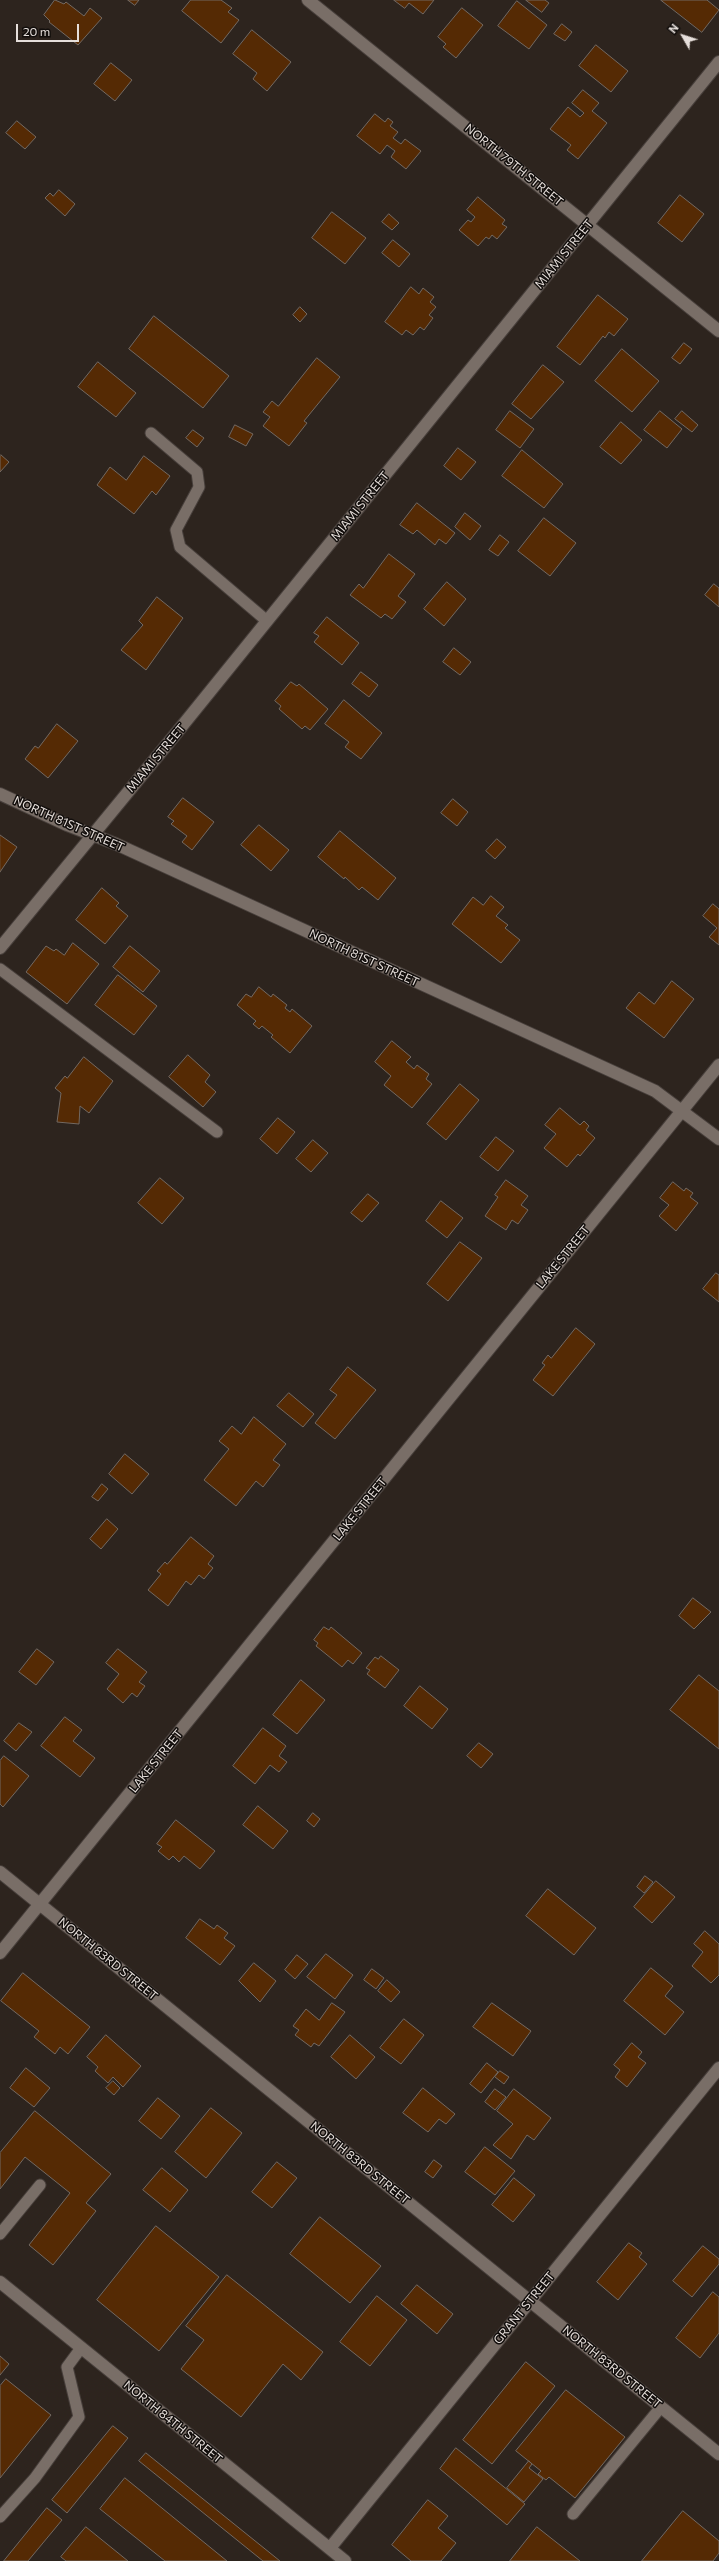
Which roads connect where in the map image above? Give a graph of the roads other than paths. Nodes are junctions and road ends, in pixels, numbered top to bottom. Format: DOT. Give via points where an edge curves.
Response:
graph roads {
  1 [pos="308,0"];
  2 [pos="719,62"];
  3 [pos="587,225"];
  4 [pos="719,331"];
  5 [pos="151,433"];
  6 [pos="267,621"];
  7 [pos="0,794"];
  8 [pos="92,835"];
  9 [pos="0,948"];
  10 [pos="0,970"];
  11 [pos="719,1065"];
  12 [pos="683,1110"];
  13 [pos="217,1132"];
  14 [pos="719,1139"];
  15 [pos="0,1872"];
  16 [pos="40,1904"];
  17 [pos="0,1953"];
  18 [pos="719,2068"];
  19 [pos="40,2185"];
  20 [pos="0,2234"];
  21 [pos="0,2282"];
  22 [pos="530,2300"];
  23 [pos="81,2348"];
  24 [pos="662,2407"];
  25 [pos="719,2454"];
  26 [pos="573,2514"];
  27 [pos="0,2517"];
  28 [pos="330,2548"];
  29 [pos="345,2561"];
  1 -- 3 [label="street, NORTH 79TH STREET"];
  2 -- 3 [label="street, MIAMI STREET"];
  3 -- 4 [label="street, NORTH 79TH STREET"];
  3 -- 6 [label="street, MIAMI STREET"];
  5 -- 6 [label="lane" via="197,472 199,487 176,530 180,547"];
  6 -- 8 [label="street, MIAMI STREET"];
  7 -- 8 [label="street, NORTH 81ST STREET"];
  8 -- 9 [label="street, MIAMI STREET"];
  8 -- 12 [label="street, NORTH 81ST STREET" via="655,1091"];
  10 -- 13 [label="lane"];
  11 -- 12 [label="street, LAKE STREET"];
  12 -- 14 [label="street, NORTH 81ST STREET"];
  12 -- 16 [label="street, LAKE STREET"];
  15 -- 16 [label="street, NORTH 83RD STREET"];
  16 -- 17 [label="street, LAKE STREET"];
  16 -- 22 [label="street, NORTH 83RD STREET"];
  18 -- 22 [label="street, GRANT STREET"];
  19 -- 20 [label="lane"];
  21 -- 23 [label="street, NORTH 84TH STREET"];
  22 -- 24 [label="street, NORTH 83RD STREET"];
  22 -- 28 [label="street, GRANT STREET"];
  23 -- 27 [label="lane" via="67,2367 79,2418 35,2478"];
  23 -- 28 [label="street, NORTH 84TH STREET"];
  24 -- 25 [label="street, NORTH 83RD STREET"];
  24 -- 26 [label="lane"];
  28 -- 29 [label="street, NORTH 84TH STREET"];
}
